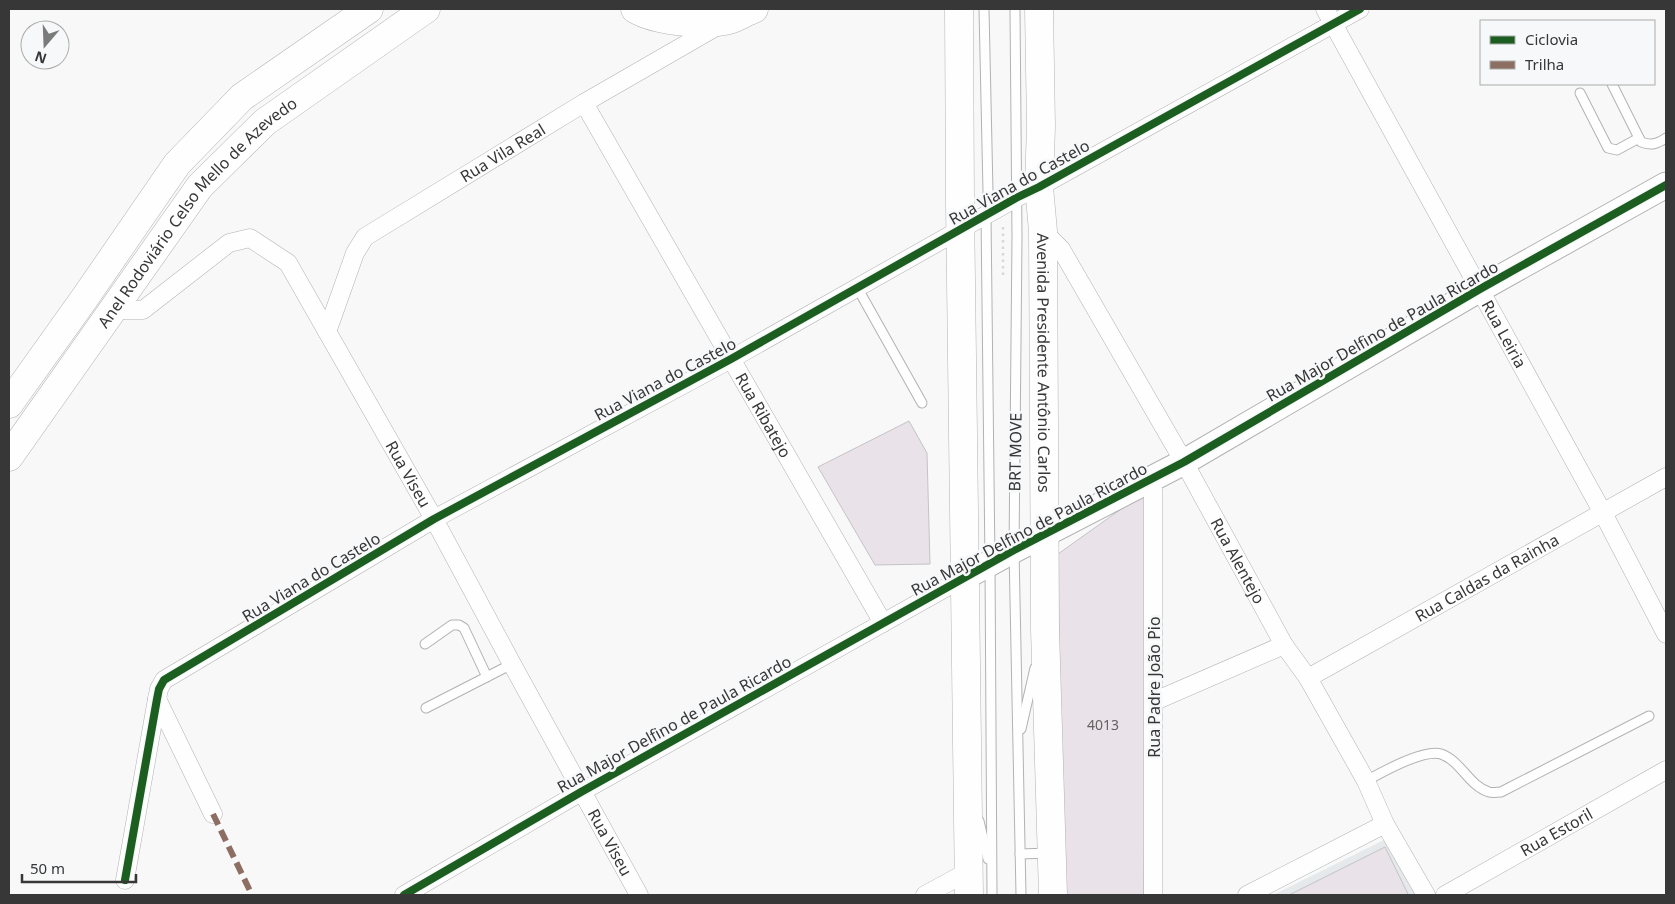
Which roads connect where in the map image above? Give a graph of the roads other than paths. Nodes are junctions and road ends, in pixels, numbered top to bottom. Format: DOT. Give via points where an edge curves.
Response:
graph roads {
  1 [pos="369,9"];
  2 [pos="426,9"];
  3 [pos="635,9"];
  4 [pos="754,9"];
  5 [pos="984,9"];
  6 [pos="1015,9"];
  7 [pos="1039,9"];
  8 [pos="1360,9"];
  9 [pos="954,15"];
  10 [pos="1329,16"];
  11 [pos="729,20"];
  12 [pos="1612,85"];
  13 [pos="1580,93"];
  14 [pos="584,103"];
  15 [pos="1639,138"];
  16 [pos="1666,138"];
  17 [pos="1666,185"];
  18 [pos="1028,193"];
  19 [pos="986,215"];
  20 [pos="960,229"];
  21 [pos="1043,231"];
  22 [pos="858,289"];
  23 [pos="1480,290"];
  24 [pos="112,310"];
  25 [pos="327,332"];
  26 [pos="731,359"];
  27 [pos="922,403"];
  28 [pos="9,404"];
  29 [pos="9,457"];
  30 [pos="1184,462"];
  31 [pos="1666,477"];
  32 [pos="1153,478"];
  33 [pos="1603,512"];
  34 [pos="434,519"];
  35 [pos="1044,536"];
  36 [pos="1014,550"];
  37 [pos="990,563"];
  38 [pos="965,577"];
  39 [pos="883,623"];
  40 [pos="1045,629"];
  41 [pos="1666,634"];
  42 [pos="425,644"];
  43 [pos="1284,645"];
  44 [pos="512,664"];
  45 [pos="486,677"];
  46 [pos="1308,678"];
  47 [pos="157,699"];
  48 [pos="1154,701"];
  49 [pos="426,708"];
  50 [pos="1649,716"];
  51 [pos="1018,741"];
  52 [pos="1666,770"];
  53 [pos="1366,781"];
  54 [pos="582,792"];
  55 [pos="213,814"];
  56 [pos="1385,824"];
  57 [pos="1051,853"];
  58 [pos="1020,854"];
  59 [pos="125,880"];
  60 [pos="977,880"];
  61 [pos="404,895"];
  62 [pos="640,895"];
  63 [pos="925,895"];
  64 [pos="992,895"];
  65 [pos="1021,895"];
  66 [pos="1053,895"];
  67 [pos="1154,895"];
  68 [pos="1247,895"];
  69 [pos="1426,895"];
  70 [pos="1445,895"];
  1 -- 28 [label="highway, Anel Rodoviário Celso Mello de Azevedo" via="242,97 177,164"];
  2 -- 24 [label="highway, Anel Rodoviário Celso Mello de Azevedo" via="265,122 200,186"];
  3 -- 11 [label="highway" via="645,15 691,23"];
  4 -- 11 [label="highway"];
  5 -- 19 [label="lane, BRT MOVE"];
  6 -- 18 [label="lane, BRT MOVE"];
  7 -- 18 [label="highway, Avenida Presidente Antônio Carlos" via="1041,126"];
  8 -- 10 [label="street, Rua Viana do Castelo"];
  9 -- 20 [label="highway"];
  10 -- 18 [label="street, Rua Viana do Castelo"];
  10 -- 23 [label="street, Rua Leiria"];
  11 -- 14 [label="street, Rua Vila Real"];
  12 -- 15 [label="lane"];
  13 -- 15 [label="lane" via="1608,148 1617,150"];
  14 -- 25 [label="street, Rua Vila Real" via="365,237 355,253"];
  14 -- 26 [label="street, Rua Ribatejo"];
  15 -- 16 [label="lane" via="1649,145"];
  17 -- 23 [label="street, Rua Major Delfino de Paula Ricardo"];
  18 -- 19 [label="street, Rua Viana do Castelo"];
  18 -- 21 [label="highway, Avenida Presidente Antônio Carlos"];
  18 -- 36 [label="lane, BRT MOVE"];
  19 -- 20 [label="street, Rua Viana do Castelo"];
  19 -- 37 [label="lane, BRT MOVE"];
  20 -- 22 [label="street, Rua Viana do Castelo"];
  20 -- 38 [label="highway"];
  21 -- 30 [label="street, Rua Alentejo" via="1061,249"];
  21 -- 35 [label="highway, Avenida Presidente Antônio Carlos"];
  22 -- 26 [label="street, Rua Viana do Castelo"];
  22 -- 27 [label="lane"];
  23 -- 30 [label="street, Rua Major Delfino de Paula Ricardo"];
  23 -- 33 [label="street, Rua Leiria"];
  24 -- 25 [label="street, Rua Viseu" via="143,310 229,243 250,238 288,263"];
  24 -- 29 [label="highway, Anel Rodoviário Celso Mello de Azevedo"];
  25 -- 34 [label="street, Rua Viseu"];
  26 -- 34 [label="street, Rua Viana do Castelo"];
  26 -- 39 [label="street, Rua Ribatejo"];
  30 -- 32 [label="street, Rua Major Delfino de Paula Ricardo"];
  30 -- 43 [label="street, Rua Alentejo"];
  31 -- 33 [label="street, Rua Caldas da Rainha"];
  32 -- 35 [label="street, Rua Major Delfino de Paula Ricardo"];
  32 -- 48 [label="street, Rua Padre João Pio"];
  33 -- 41 [label="street, Rua Leiria"];
  33 -- 46 [label="street, Rua Caldas da Rainha"];
  34 -- 44 [label="street, Rua Viseu"];
  34 -- 47 [label="street, Rua Viana do Castelo" via="164,680"];
  35 -- 36 [label="street, Rua Major Delfino de Paula Ricardo"];
  35 -- 40 [label="highway, Avenida Presidente Antônio Carlos"];
  36 -- 37 [label="street, Rua Major Delfino de Paula Ricardo"];
  36 -- 51 [label="lane, BRT MOVE"];
  37 -- 38 [label="street, Rua Major Delfino de Paula Ricardo"];
  37 -- 60 [label="lane, BRT MOVE"];
  38 -- 39 [label="street, Rua Major Delfino de Paula Ricardo"];
  38 -- 60 [label="highway" via="968,772"];
  39 -- 54 [label="street, Rua Major Delfino de Paula Ricardo"];
  40 -- 51 [label="lane"];
  40 -- 57 [label="highway, Avenida Presidente Antônio Carlos"];
  42 -- 45 [label="lane" via="452,625 464,628"];
  43 -- 46 [label="street, Rua Alentejo"];
  43 -- 48 [label="street"];
  44 -- 45 [label="lane"];
  44 -- 54 [label="street, Rua Viseu"];
  45 -- 49 [label="lane"];
  46 -- 53 [label="street, Rua Alentejo"];
  47 -- 55 [label="street"];
  47 -- 59 [label="street, Rua Viana do Castelo"];
  48 -- 67 [label="street, Rua Padre João Pio"];
  50 -- 53 [label="lane" via="1501,792 1490,792 1478,786 1453,761 1440,754 1427,754 1388,768"];
  51 -- 58 [label="lane, BRT MOVE"];
  52 -- 70 [label="street, Rua Estoril"];
  53 -- 56 [label="street, Rua Alentejo"];
  54 -- 61 [label="street, Rua Major Delfino de Paula Ricardo"];
  54 -- 62 [label="street, Rua Viseu"];
  56 -- 68 [label="street"];
  56 -- 69 [label="street, Rua Alentejo"];
  57 -- 58 [label="lane"];
  57 -- 66 [label="highway, Avenida Presidente Antônio Carlos"];
  58 -- 65 [label="lane, BRT MOVE"];
  60 -- 63 [label="street"];
  60 -- 64 [label="lane, BRT MOVE"];
}
